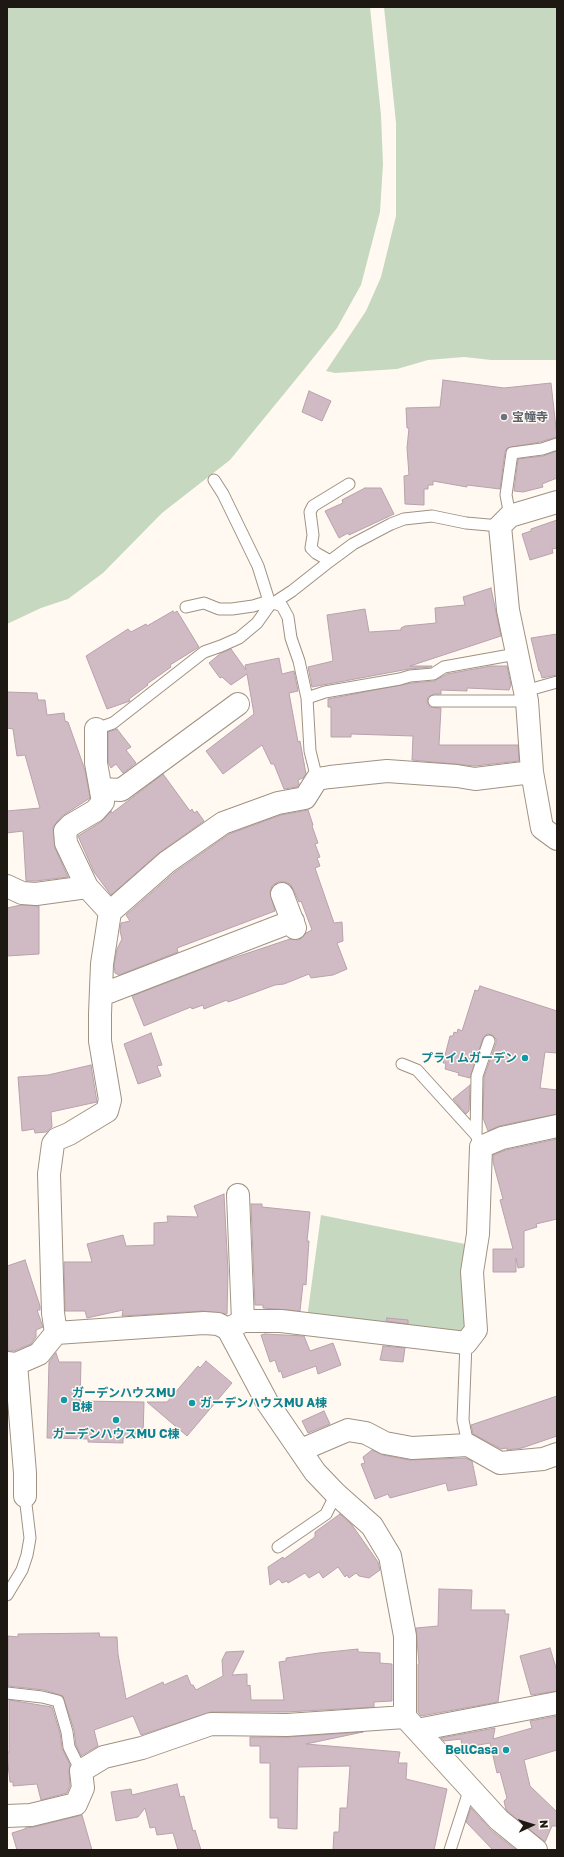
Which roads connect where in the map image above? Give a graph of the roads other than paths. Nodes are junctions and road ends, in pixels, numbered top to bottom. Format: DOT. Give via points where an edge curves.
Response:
graph roads {
  1 [pos="557,444"];
  2 [pos="214,480"];
  3 [pos="349,484"];
  4 [pos="557,502"];
  5 [pos="505,521"];
  6 [pos="330,561"];
  7 [pos="271,602"];
  8 [pos="186,607"];
  9 [pos="516,654"];
  10 [pos="557,682"];
  11 [pos="526,696"];
  12 [pos="307,698"];
  13 [pos="434,701"];
  14 [pos="238,704"];
  15 [pos="96,729"];
  16 [pos="532,772"];
  17 [pos="317,779"];
  18 [pos="101,789"];
  19 [pos="557,839"];
  20 [pos="7,886"];
  21 [pos="87,887"];
  22 [pos="282,894"];
  23 [pos="110,912"];
  24 [pos="101,995"];
  25 [pos="489,1041"];
  26 [pos="402,1064"];
  27 [pos="557,1126"];
  28 [pos="478,1141"];
  29 [pos="238,1195"];
  30 [pos="236,1325"];
  31 [pos="56,1333"];
  32 [pos="466,1343"];
  33 [pos="12,1363"];
  34 [pos="468,1445"];
  35 [pos="301,1450"];
  36 [pos="557,1454"];
  37 [pos="336,1494"];
  38 [pos="25,1496"];
  39 [pos="278,1547"];
  40 [pos="7,1595"];
  41 [pos="7,1694"];
  42 [pos="557,1703"];
  43 [pos="411,1723"];
  44 [pos="81,1771"];
  45 [pos="470,1788"];
  46 [pos="7,1816"];
  47 [pos="450,1850"];
  48 [pos="536,1850"];
  1 -- 5 [label="lane" via="512,453"];
  2 -- 7 [label="lane" via="258,566"];
  3 -- 6 [label="lane" via="313,506 310,512 313,535 311,548"];
  4 -- 5 [label="street"];
  5 -- 6 [label="lane" via="466,523 432,516 404,520 353,544"];
  5 -- 9 [label="street" via="508,610"];
  6 -- 7 [label="lane" via="292,591"];
  7 -- 8 [label="lane" via="232,609 219,609 204,604"];
  7 -- 12 [label="lane" via="282,606 288,618"];
  7 -- 15 [label="lane" via="257,623 239,638 204,652 113,722"];
  9 -- 11 [label="street"];
  9 -- 12 [label="lane" via="444,667 433,674 325,692"];
  10 -- 11 [label="lane"];
  11 -- 13 [label="lane"];
  11 -- 16 [label="street"];
  12 -- 17 [label="lane" via="310,751"];
  14 -- 18 [label="street" via="121,790"];
  15 -- 18 [label="street" via="96,763"];
  16 -- 17 [label="street" via="475,779 387,771"];
  16 -- 19 [label="street" via="542,828"];
  17 -- 23 [label="street" via="305,798 278,803 223,823 167,862"];
  18 -- 21 [label="street" via="103,802 95,811 65,831 66,843"];
  20 -- 21 [label="street" via="22,893 36,894"];
  21 -- 23 [label="street"];
  22 -- 24 [label="street" via="294,925"];
  23 -- 24 [label="street" via="102,964"];
  24 -- 31 [label="street" via="100,1041 110,1100 107,1111 57,1139 53,1144 50,1167 53,1313"];
  25 -- 28 [label="lane" via="477,1076"];
  26 -- 28 [label="lane" via="417,1070"];
  27 -- 28 [label="street"];
  28 -- 32 [label="street" via="478,1234 472,1272 476,1330"];
  29 -- 30 [label="street"];
  30 -- 31 [label="street" via="204,1323"];
  30 -- 32 [label="street" via="282,1321"];
  30 -- 35 [label="street" via="267,1402"];
  31 -- 33 [label="street" via="39,1354"];
  32 -- 34 [label="lane" via="463,1420"];
  33 -- 38 [label="street" via="25,1473"];
  34 -- 35 [label="street" via="412,1448 385,1443 366,1433 348,1430"];
  34 -- 36 [label="street" via="500,1463 543,1459"];
  35 -- 37 [label="street" via="315,1472"];
  37 -- 39 [label="lane" via="326,1514"];
  37 -- 43 [label="street" via="372,1526 390,1556 405,1636"];
  38 -- 40 [label="lane" via="30,1538 27,1555 22,1570"];
  41 -- 44 [label="lane" via="58,1701 69,1747"];
  42 -- 43 [label="street"];
  43 -- 44 [label="street" via="211,1724 142,1748 104,1757"];
  43 -- 45 [label="street"];
  44 -- 46 [label="street" via="83,1788 76,1804 31,1814"];
  45 -- 47 [label="lane"];
  45 -- 48 [label="street" via="499,1820"];
}
